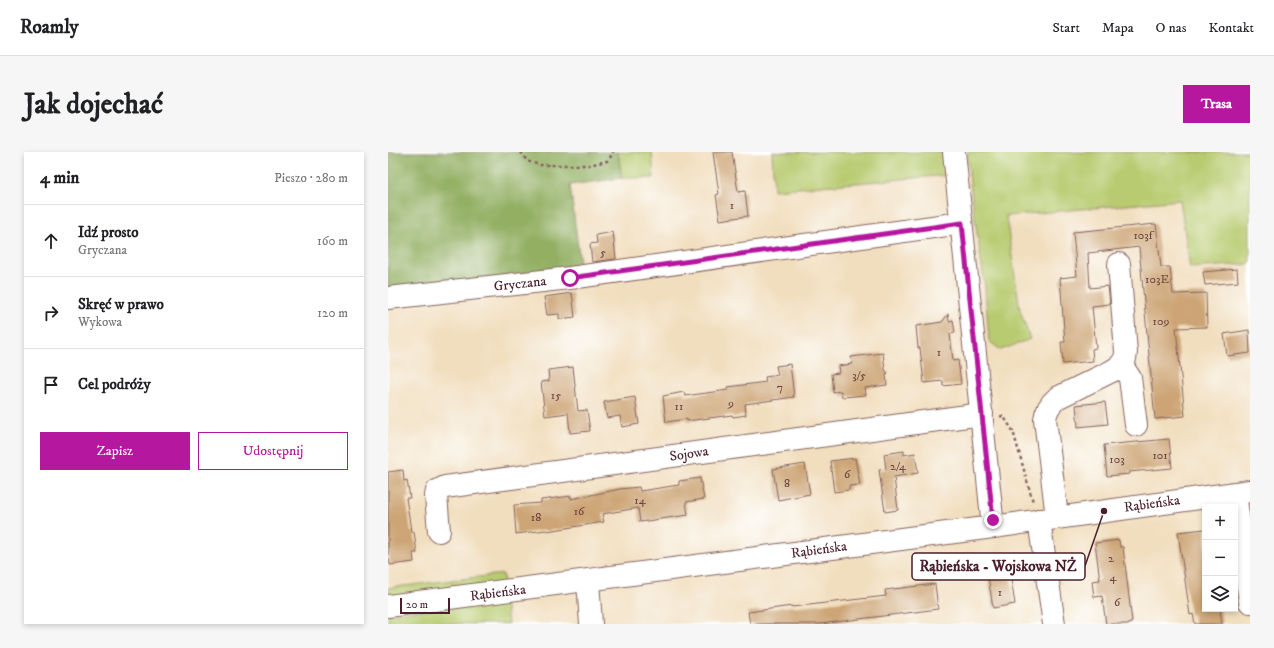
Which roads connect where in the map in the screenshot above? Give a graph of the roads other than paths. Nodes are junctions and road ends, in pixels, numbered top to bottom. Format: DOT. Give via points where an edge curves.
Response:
graph roads {
  1 [pos="954,152"];
  2 [pos="962,223"];
  3 [pos="1119,264"];
  4 [pos="388,298"];
  5 [pos="1120,366"];
  6 [pos="982,414"];
  7 [pos="1136,425"];
  8 [pos="1243,492"];
  9 [pos="1048,519"];
  10 [pos="993,527"];
  11 [pos="439,531"];
  12 [pos="588,581"];
  13 [pos="1250,602"];
  14 [pos="388,606"];
  15 [pos="592,624"];
  16 [pos="1054,624"];
  1 -- 2 [label="street"];
  2 -- 4 [label="street, Gryczana" via="570,278"];
  2 -- 6 [label="street"];
  3 -- 5 [label="street" via="1126,352"];
  5 -- 7 [label="street" via="1130,378"];
  5 -- 9 [label="street" via="1057,398 1045,414"];
  6 -- 10 [label="street"];
  6 -- 11 [label="street, Sojowa" via="445,486 437,491 436,496"];
  8 -- 9 [label="street, Rąbieńska"];
  8 -- 13 [label="street"];
  9 -- 10 [label="street, Rąbieńska"];
  9 -- 16 [label="street"];
  10 -- 12 [label="street, Rąbieńska"];
  12 -- 14 [label="street, Rąbieńska"];
  12 -- 15 [label="street"];
}
